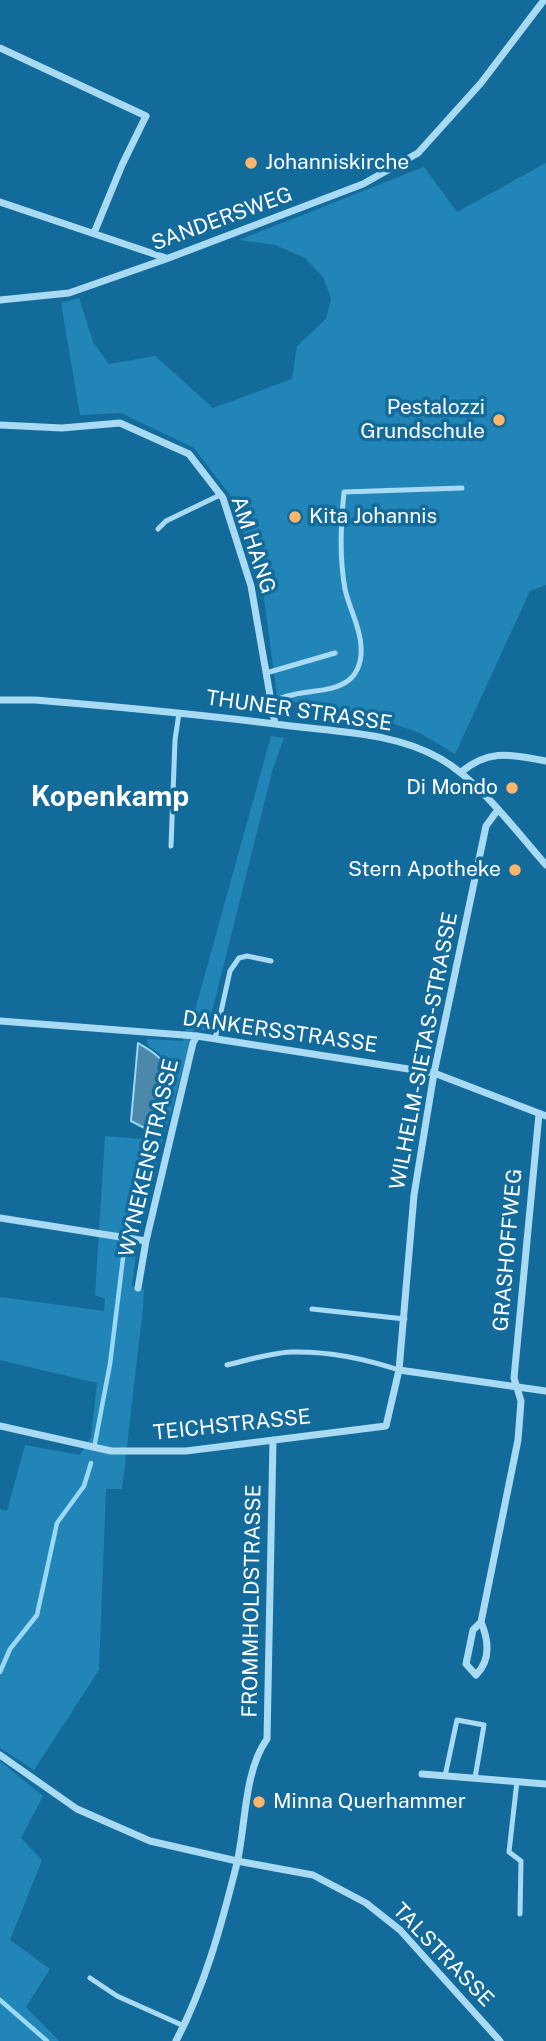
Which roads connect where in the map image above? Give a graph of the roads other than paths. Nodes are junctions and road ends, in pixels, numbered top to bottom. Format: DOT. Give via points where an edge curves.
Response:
graph roads {
  1 [pos="544,0"];
  2 [pos="0,48"];
  3 [pos="0,202"];
  4 [pos="94,233"];
  5 [pos="166,259"];
  6 [pos="0,300"];
  7 [pos="0,425"];
  8 [pos="462,488"];
  9 [pos="220,495"];
  10 [pos="158,529"];
  11 [pos="335,653"];
  12 [pos="266,673"];
  13 [pos="0,700"];
  14 [pos="272,702"];
  15 [pos="179,713"];
  16 [pos="275,724"];
  17 [pos="546,761"];
  18 [pos="461,772"];
  19 [pos="497,811"];
  20 [pos="171,846"];
  21 [pos="546,864"];
  22 [pos="271,961"];
  23 [pos="0,1021"];
  24 [pos="197,1036"];
  25 [pos="215,1039"];
  26 [pos="434,1073"];
  27 [pos="543,1115"];
  28 [pos="0,1218"];
  29 [pos="146,1241"];
  30 [pos="138,1288"];
  31 [pos="312,1309"];
  32 [pos="405,1319"];
  33 [pos="227,1365"];
  34 [pos="399,1370"];
  35 [pos="519,1389"];
  36 [pos="546,1391"];
  37 [pos="0,1426"];
  38 [pos="386,1426"];
  39 [pos="273,1440"];
  40 [pos="481,1622"];
  41 [pos="0,1755"];
  42 [pos="422,1774"];
  43 [pos="445,1776"];
  44 [pos="475,1778"];
  45 [pos="517,1781"];
  46 [pos="546,1784"];
  47 [pos="237,1861"];
  48 [pos="520,1914"];
  49 [pos="90,1979"];
  50 [pos="184,2026"];
  51 [pos="176,2041"];
  52 [pos="500,2041"];
  1 -- 5 [label="street, SANDERSWEG" via="481,83 418,153 363,184"];
  2 -- 4 [label="street" via="146,116"];
  3 -- 4 [label="street"];
  4 -- 5 [label="street"];
  5 -- 6 [label="street, SANDERSWEG" via="62,294"];
  7 -- 9 [label="street, AM HANG" via="62,428 120,423 189,454"];
  8 -- 14 [label="lane" via="344,492 342,564 361,645 359,666 346,682"];
  9 -- 10 [label="lane"];
  9 -- 12 [label="street, AM HANG" via="251,586"];
  11 -- 12 [label="lane"];
  12 -- 14 [label="street, AM HANG"];
  13 -- 15 [label="street, THUNER STRASSE"];
  14 -- 16 [label="street, AM HANG"];
  15 -- 16 [label="street, THUNER STRASSE"];
  15 -- 20 [label="lane"];
  16 -- 18 [label="street, THUNER STRASSE" via="384,738 413,746"];
  17 -- 18 [label="street" via="505,753 475,760"];
  18 -- 19 [label="street, THUNER STRASSE"];
  19 -- 21 [label="street, THUNER STRASSE"];
  19 -- 26 [label="street, WILHELM-SIETAS-STRASSE" via="486,826"];
  22 -- 25 [label="lane" via="247,956 235,962"];
  23 -- 24 [label="street, DANKERSSTRASSE"];
  24 -- 25 [label="street, DANKERSSTRASSE"];
  24 -- 29 [label="street, WYNEKENSTRASSE"];
  25 -- 26 [label="street, DANKERSSTRASSE"];
  26 -- 27 [label="street, DANKERSSTRASSE"];
  26 -- 32 [label="street, WILHELM-SIETAS-STRASSE" via="414,1195"];
  27 -- 35 [label="street, GRASHOFFWEG" via="514,1378"];
  28 -- 29 [label="street"];
  29 -- 30 [label="street, WYNEKENSTRASSE"];
  31 -- 32 [label="lane"];
  32 -- 34 [label="street, WILHELM-SIETAS-STRASSE"];
  33 -- 34 [label="lane" via="293,1352"];
  34 -- 35 [label="street"];
  34 -- 38 [label="street, WILHELM-SIETAS-STRASSE"];
  35 -- 36 [label="street"];
  35 -- 40 [label="street, GRASHOFFWEG" via="522,1401 514,1466"];
  37 -- 39 [label="street, TEICHSTRASSE" via="111,1451 186,1451"];
  38 -- 39 [label="street, TEICHSTRASSE"];
  39 -- 47 [label="street, FROMMHOLDSTRASSE" via="267,1739 256,1754"];
  40 -- 40 [label="street" via="473,1630 466,1664 476,1675 485,1666 487,1653 488,1638"];
  41 -- 47 [label="street, TALSTRASSE" via="78,1809 149,1841"];
  42 -- 43 [label="street"];
  43 -- 44 [label="street"];
  43 -- 44 [label="lane" via="457,1720 484,1725"];
  44 -- 45 [label="street"];
  45 -- 46 [label="street"];
  45 -- 48 [label="lane" via="509,1852 521,1861"];
  47 -- 50 [label="street, FROMMHOLDSTRASSE" via="211,1955"];
  47 -- 52 [label="street, TALSTRASSE" via="313,1875 366,1903 400,1930"];
  49 -- 50 [label="lane"];
  50 -- 51 [label="street, FROMMHOLDSTRASSE"];
}
